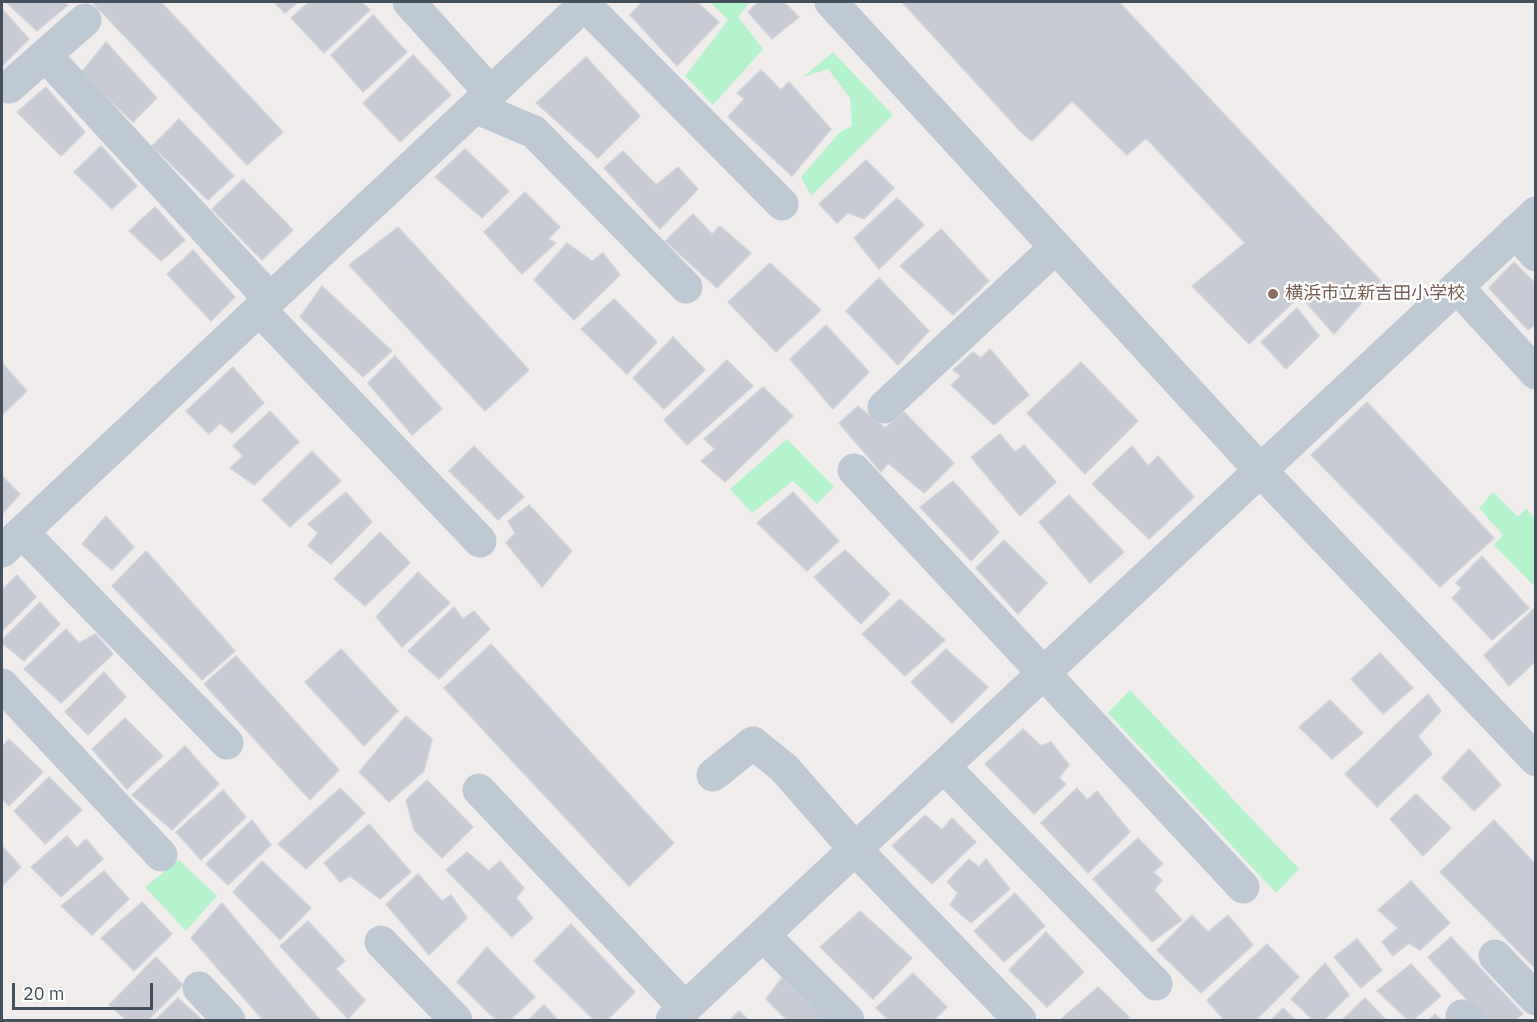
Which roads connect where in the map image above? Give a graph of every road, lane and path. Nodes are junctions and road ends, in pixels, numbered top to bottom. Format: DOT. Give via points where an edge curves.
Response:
graph roads {
  1 [pos="409,2"];
  2 [pos="831,2"];
  3 [pos="585,3"];
  4 [pos="86,20"];
  5 [pos="46,56"];
  6 [pos="9,87"];
  7 [pos="483,100"];
  8 [pos="782,204"];
  9 [pos="1529,233"];
  10 [pos="1056,247"];
  11 [pos="686,287"];
  12 [pos="1457,287"];
  13 [pos="265,304"];
  14 [pos="1536,373"];
  15 [pos="884,407"];
  16 [pos="854,470"];
  17 [pos="1261,471"];
  18 [pos="12,541"];
  19 [pos="480,541"];
  20 [pos="1043,674"];
  21 [pos="2,685"];
  22 [pos="227,743"];
  23 [pos="1536,760"];
  24 [pos="944,767"];
  25 [pos="713,775"];
  26 [pos="478,790"];
  27 [pos="855,849"];
  28 [pos="161,855"];
  29 [pos="1243,887"];
  30 [pos="763,935"];
  31 [pos="381,942"];
  32 [pos="1495,956"];
  33 [pos="1156,984"];
  34 [pos="199,988"];
  35 [pos="1536,999"];
  36 [pos="678,1014"];
  37 [pos="229,1020"];
  38 [pos="456,1020"];
  39 [pos="848,1020"];
  40 [pos="1020,1020"];
  1 -- 7 [label="street"];
  2 -- 10 [label="street"];
  3 -- 7 [label="street"];
  3 -- 8 [label="street"];
  4 -- 5 [label="street"];
  5 -- 6 [label="street"];
  5 -- 13 [label="street"];
  7 -- 11 [label="street" via="534,132"];
  7 -- 13 [label="street"];
  9 -- 12 [label="street"];
  10 -- 15 [label="street"];
  10 -- 17 [label="street"];
  12 -- 14 [label="street"];
  12 -- 17 [label="street"];
  13 -- 18 [label="street"];
  13 -- 19 [label="street"];
  16 -- 20 [label="street"];
  17 -- 20 [label="street"];
  17 -- 23 [label="street"];
  18 -- 22 [label="street"];
  20 -- 24 [label="street"];
  20 -- 29 [label="street"];
  21 -- 28 [label="street"];
  24 -- 27 [label="street"];
  24 -- 33 [label="street"];
  25 -- 27 [label="street" via="753,743 784,768"];
  26 -- 36 [label="street"];
  27 -- 30 [label="street"];
  27 -- 40 [label="street"];
  30 -- 36 [label="street"];
  30 -- 39 [label="street"];
  31 -- 38 [label="street"];
  32 -- 35 [label="street"];
  34 -- 37 [label="street"];
}
